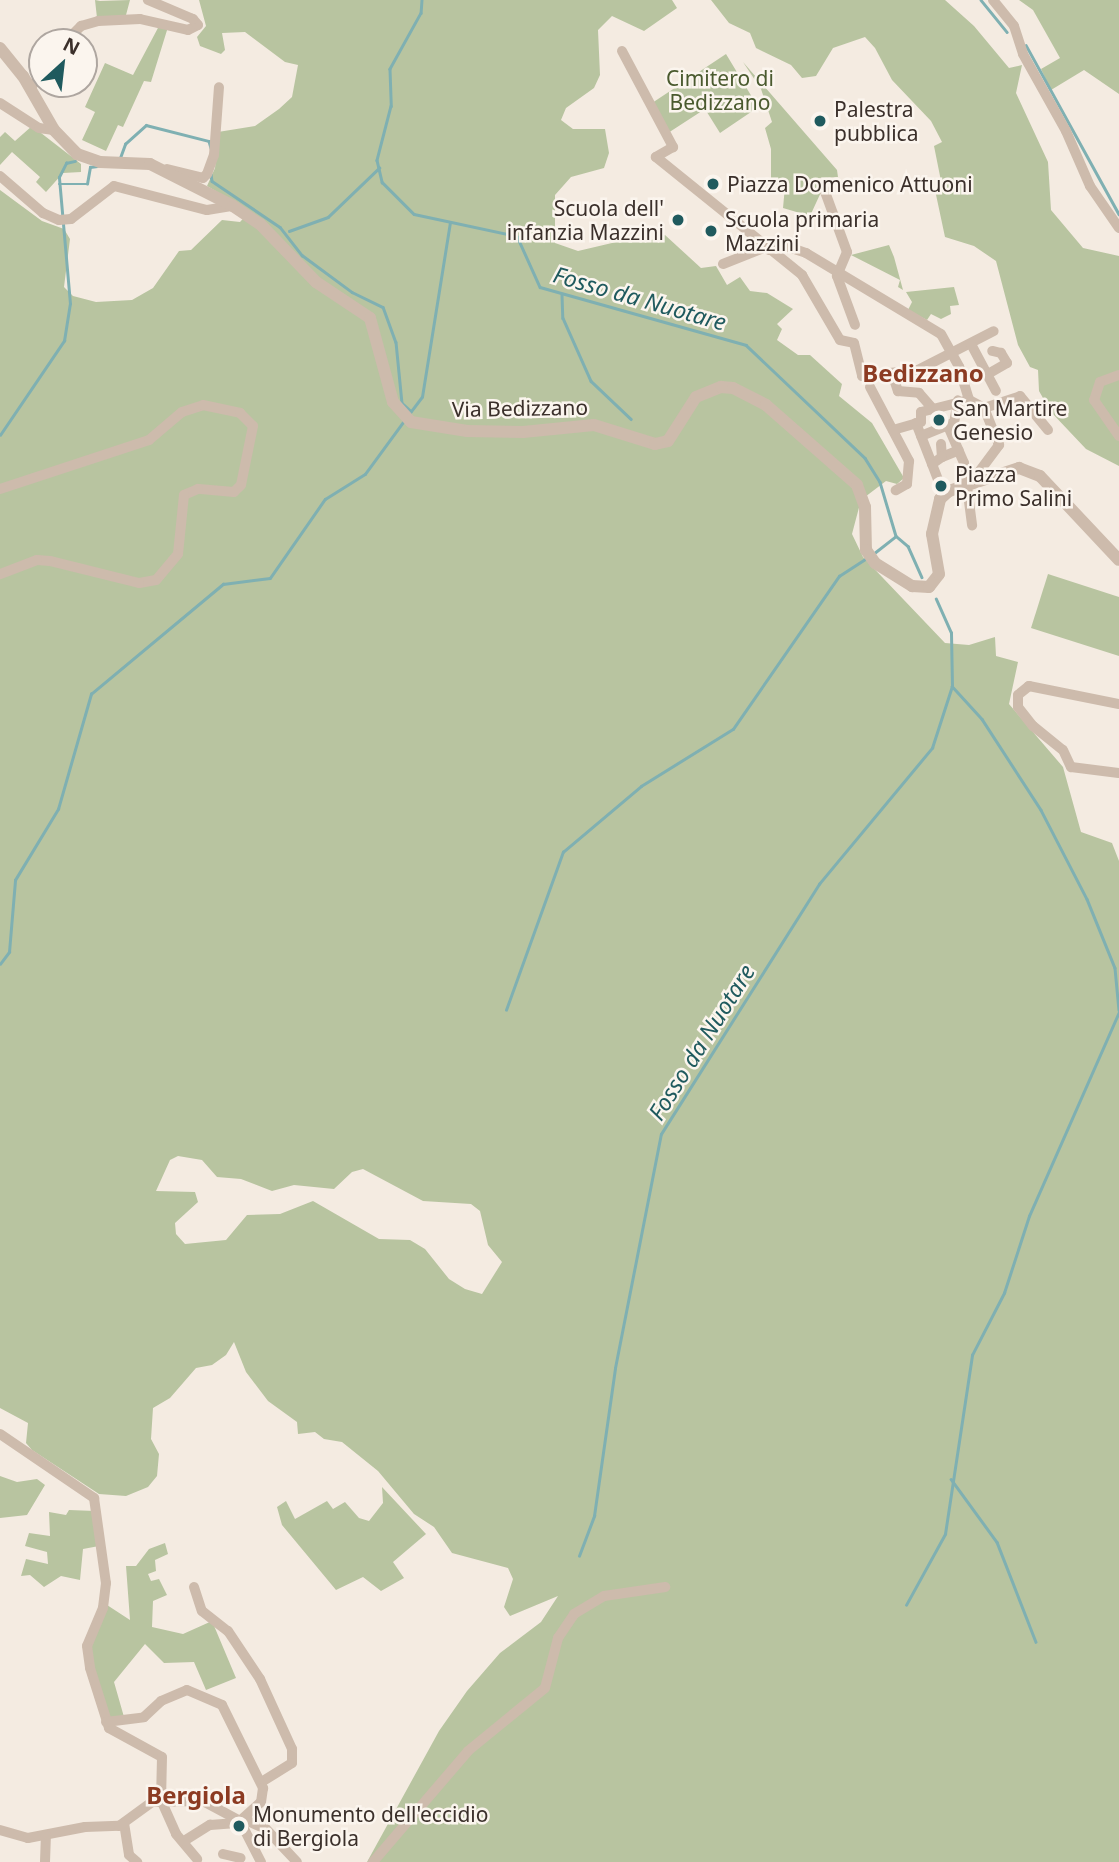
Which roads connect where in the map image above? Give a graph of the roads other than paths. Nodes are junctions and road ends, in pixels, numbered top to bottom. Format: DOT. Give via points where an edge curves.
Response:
graph roads {
  1 [pos="148,0"];
  2 [pos="993,0"];
  3 [pos="79,28"];
  4 [pos="0,48"];
  5 [pos="622,51"];
  6 [pos="28,85"];
  7 [pos="219,87"];
  8 [pos="36,98"];
  9 [pos="0,103"];
  10 [pos="54,130"];
  11 [pos="167,169"];
  12 [pos="0,176"];
  13 [pos="824,189"];
  14 [pos="233,206"];
  15 [pos="1119,228"];
  16 [pos="768,248"];
  17 [pos="723,264"];
  18 [pos="838,273"];
  19 [pos="994,331"];
  20 [pos="856,338"];
  21 [pos="971,344"];
  22 [pos="992,351"];
  23 [pos="953,356"];
  24 [pos="988,374"];
  25 [pos="1119,375"];
  26 [pos="893,376"];
  27 [pos="870,387"];
  28 [pos="996,391"];
  29 [pos="964,398"];
  30 [pos="984,408"];
  31 [pos="923,415"];
  32 [pos="951,424"];
  33 [pos="893,430"];
  34 [pos="1048,430"];
  35 [pos="921,436"];
  36 [pos="1119,436"];
  37 [pos="941,444"];
  38 [pos="959,450"];
  39 [pos="942,457"];
  40 [pos="932,464"];
  41 [pos="968,485"];
  42 [pos="0,489"];
  43 [pos="896,490"];
  44 [pos="944,495"];
  45 [pos="972,525"];
  46 [pos="1117,554"];
  47 [pos="0,574"];
  48 [pos="1119,704"];
  49 [pos="1119,773"];
  50 [pos="0,1434"];
  51 [pos="194,1587"];
  52 [pos="665,1587"];
  53 [pos="106,1722"];
  54 [pos="261,1782"];
  55 [pos="161,1800"];
  56 [pos="240,1821"];
  57 [pos="124,1823"];
  58 [pos="0,1830"];
  59 [pos="46,1835"];
  60 [pos="180,1838"];
  61 [pos="223,1854"];
  62 [pos="241,1858"];
  63 [pos="197,1859"];
  64 [pos="45,1862"];
  65 [pos="137,1862"];
  66 [pos="261,1862"];
  67 [pos="297,1862"];
  68 [pos="373,1862"];
  1 -- 3 [label="street" via="198,25 188,30 140,19 98,21"];
  2 -- 15 [label="street" via="1014,26 1090,186"];
  4 -- 6 [label="street, Via Bedizzano"];
  5 -- 16 [label="street" via="673,147 656,157"];
  7 -- 11 [label="street" via="215,155 207,174 203,178"];
  8 -- 10 [label="street, Via Bedizzano"];
  9 -- 10 [label="street" via="39,128"];
  10 -- 11 [label="street, Via Bedizzano" via="87,159 138,161"];
  11 -- 14 [label="street, Via Bedizzano"];
  12 -- 14 [label="street" via="43,213 59,220 71,219 106,190 124,186 207,210"];
  13 -- 18 [label="street" via="847,252"];
  14 -- 44 [label="street, Via Bedizzano" via="260,224 316,282 370,318 393,402 411,422 467,431 523,432 594,425 654,444 668,441 696,397 721,387 733,388 766,405 861,492 866,550 875,563 922,587 933,585 939,574 932,534"];
  16 -- 17 [label="street"];
  16 -- 18 [label="street" via="780,244 794,248"];
  16 -- 20 [label="street" via="802,275 840,340"];
  18 -- 20 [label="street"];
  18 -- 23 [label="street" via="934,329"];
  19 -- 21 [label="street"];
  20 -- 26 [label="street" via="862,376"];
  21 -- 23 [label="street"];
  21 -- 24 [label="street"];
  22 -- 24 [label="street" via="1007,363"];
  23 -- 26 [label="street"];
  23 -- 29 [label="street"];
  24 -- 28 [label="street"];
  25 -- 36 [label="street" via="1100,382 1094,400"];
  26 -- 31 [label="street" via="898,390 927,398"];
  27 -- 33 [label="street"];
  29 -- 30 [label="street"];
  29 -- 31 [label="street"];
  29 -- 32 [label="street"];
  30 -- 34 [label="street" via="1020,396"];
  30 -- 41 [label="street" via="999,444"];
  31 -- 33 [label="street"];
  31 -- 35 [label="street"];
  32 -- 35 [label="street"];
  32 -- 38 [label="street"];
  33 -- 43 [label="street" via="910,465 907,484"];
  35 -- 40 [label="street"];
  37 -- 39 [label="street"];
  38 -- 39 [label="street"];
  38 -- 41 [label="street"];
  39 -- 40 [label="street"];
  40 -- 44 [label="street"];
  41 -- 44 [label="street"];
  41 -- 45 [label="street"];
  41 -- 46 [label="street" via="1019,468 1032,470"];
  42 -- 47 [label="street" via="149,440 182,412 202,405 240,412 253,426 244,477 234,492 198,489 184,495 178,554 156,580 139,583 37,560"];
  48 -- 49 [label="street" via="1029,686 1018,695 1018,707 1063,750 1071,767"];
  50 -- 53 [label="street" via="87,1491 95,1502 106,1583 103,1608 87,1646"];
  51 -- 54 [label="street" via="202,1611 228,1631 256,1671 292,1749 292,1763"];
  52 -- 68 [label="street" via="604,1597 574,1614 558,1637 545,1688 468,1751"];
  53 -- 54 [label="street" via="144,1717 161,1701 187,1690 225,1707"];
  53 -- 55 [label="street" via="114,1732 160,1754 164,1768"];
  54 -- 56 [label="street" via="261,1802"];
  55 -- 56 [label="street" via="212,1803"];
  55 -- 57 [label="street" via="146,1805"];
  55 -- 60 [label="street"];
  56 -- 60 [label="street"];
  56 -- 66 [label="street"];
  56 -- 67 [label="street" via="266,1829"];
  57 -- 59 [label="street"];
  57 -- 65 [label="street" via="130,1855"];
  58 -- 59 [label="street" via="13,1830 22,1838"];
  59 -- 64 [label="street"];
  60 -- 63 [label="street"];
  61 -- 62 [label="street"];
}
